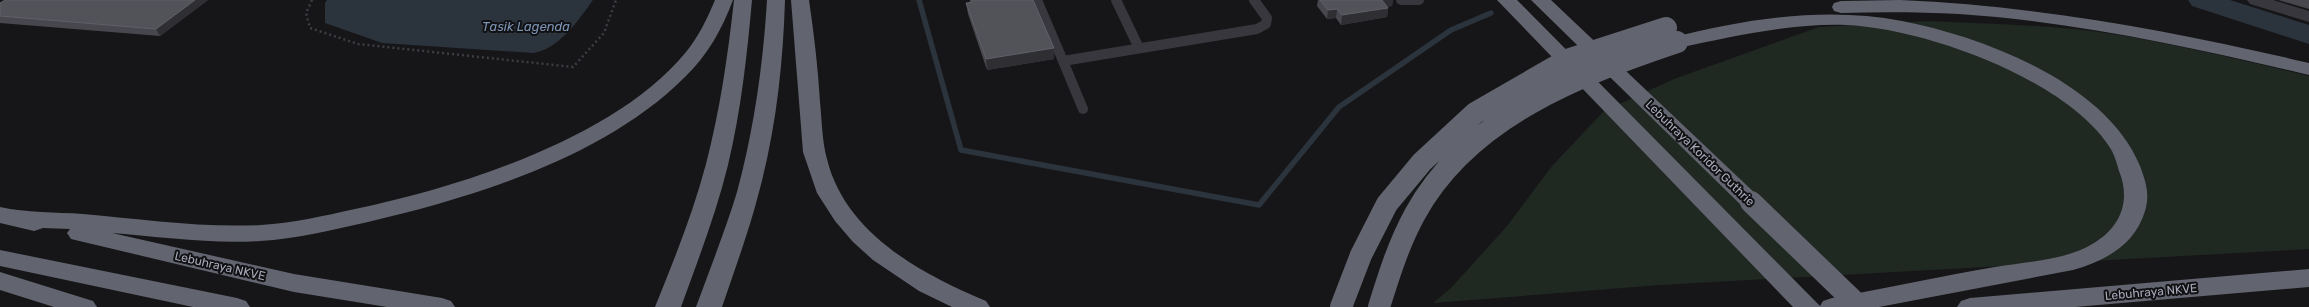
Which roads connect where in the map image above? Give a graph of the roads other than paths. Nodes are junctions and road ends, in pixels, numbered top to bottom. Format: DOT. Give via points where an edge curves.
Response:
graph roads {
  1 [pos="724,0"];
  2 [pos="743,0"];
  3 [pos="776,0"];
  4 [pos="800,0"];
  5 [pos="1037,0"];
  6 [pos="1116,0"];
  7 [pos="1254,0"];
  8 [pos="1401,0"];
  9 [pos="1418,0"];
  10 [pos="1506,0"];
  11 [pos="1540,0"];
  12 [pos="2256,0"];
  13 [pos="2309,17"];
  14 [pos="1671,35"];
  15 [pos="1139,48"];
  16 [pos="1062,61"];
  17 [pos="2309,69"];
  18 [pos="1083,108"];
  19 [pos="10,218"];
  20 [pos="0,258"];
  21 [pos="2309,278"];
  22 [pos="0,281"];
  23 [pos="84,307"];
  24 [pos="237,307"];
  25 [pos="442,307"];
  26 [pos="668,307"];
  27 [pos="709,307"];
  28 [pos="977,307"];
  29 [pos="1341,307"];
  30 [pos="1379,307"];
  31 [pos="1808,307"];
  32 [pos="1832,307"];
  33 [pos="1860,307"];
  34 [pos="1970,307"];
  1 -- 19 [label="highway" via="702,45 674,78 636,108 571,147 504,177 422,202 313,226 262,233 209,234 93,222"];
  2 -- 26 [label="highway" via="737,62 721,146 710,189"];
  3 -- 27 [label="highway" via="775,43 762,129 748,192"];
  4 -- 28 [label="highway" via="812,133 818,168 826,187 851,225 894,264 921,281"];
  5 -- 16 [label="lane"];
  6 -- 15 [label="lane"];
  7 -- 15 [label="lane" via="1267,18 1266,24 1257,29"];
  8 -- 9 [label="lane"];
  10 -- 31 [label="highway"];
  11 -- 33 [label="highway, Lebuhraya Koridor Guthrie, bridge"];
  12 -- 13 [label="street"];
  14 -- 17 [label="highway" via="1789,9 1894,6 1987,10 2076,21 2202,43"];
  14 -- 29 [label="highway, bridge" via="1567,60 1475,113 1422,162 1387,204 1361,255"];
  14 -- 30 [label="highway, bridge" via="1580,77 1506,118 1458,158 1423,201 1398,250"];
  14 -- 32 [label="highway" via="1811,19 1839,19 1897,25 1943,37 2007,62 2065,94 2088,111 2114,138 2133,167 2137,203 2133,213 2113,241 2090,255 2061,265 1995,275"];
  15 -- 16 [label="lane"];
  16 -- 18 [label="lane"];
  19 -- 25 [label="highway, Lebuhraya NKVE" via="294,283"];
  20 -- 24 [label="highway"];
  21 -- 34 [label="highway, Lebuhraya NKVE"];
  22 -- 23 [label="highway"];
}
